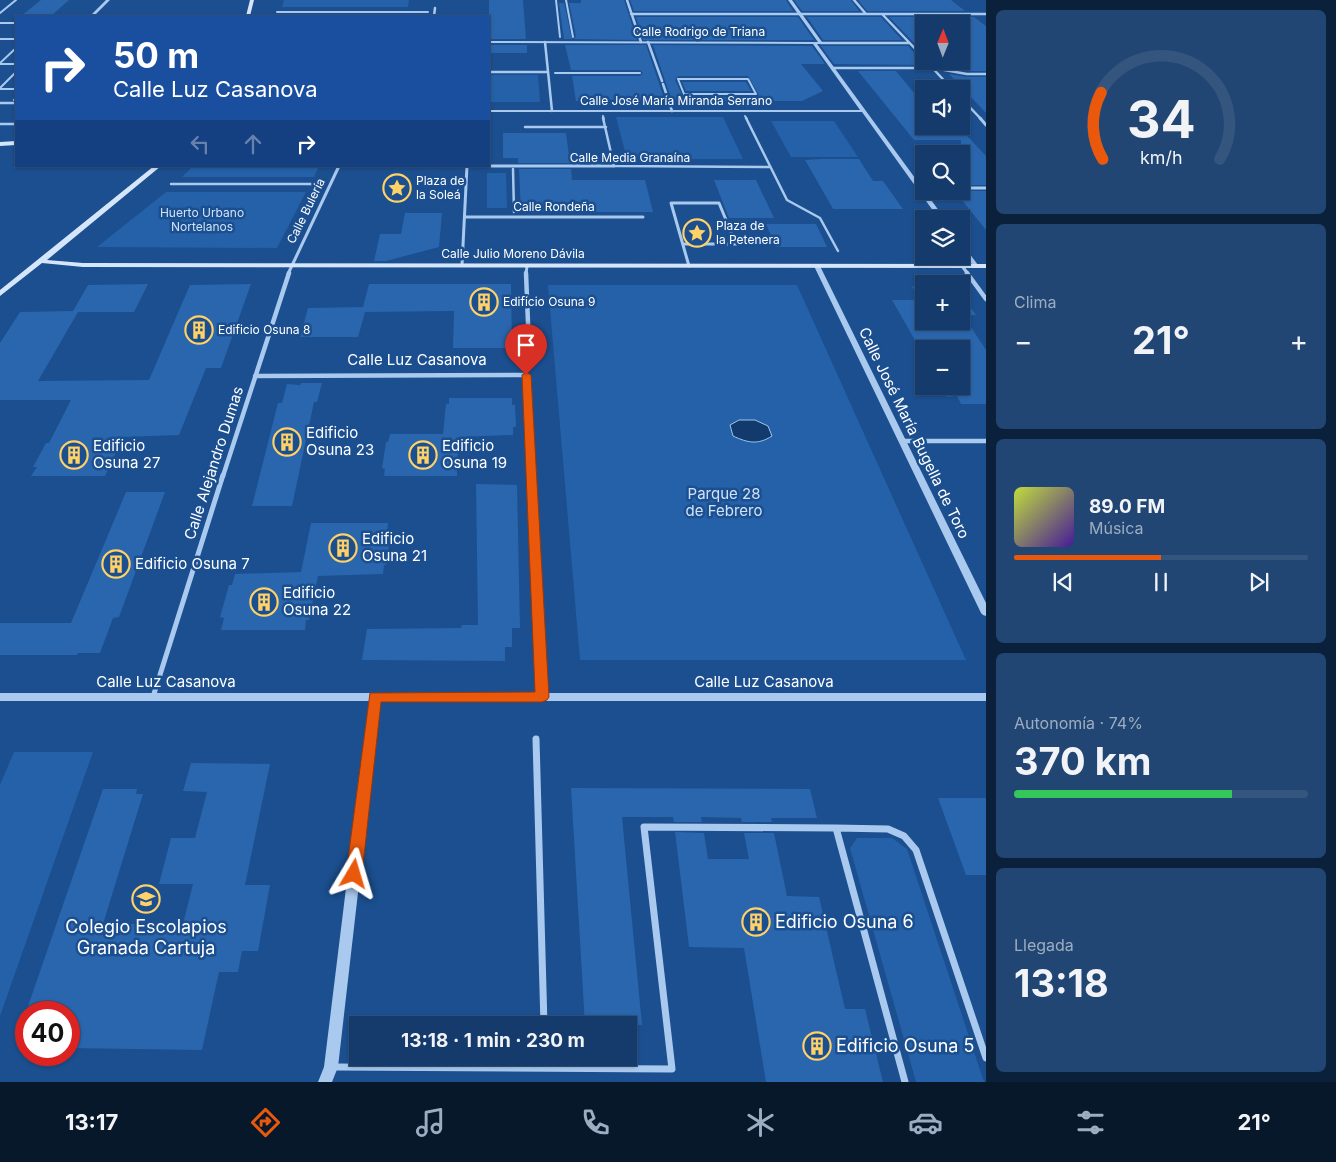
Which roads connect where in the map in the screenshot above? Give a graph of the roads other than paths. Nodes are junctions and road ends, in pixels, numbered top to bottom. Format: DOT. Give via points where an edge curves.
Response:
graph roads {
  1 [pos="16,0"];
  2 [pos="108,0"];
  3 [pos="252,0"];
  4 [pos="556,0"];
  5 [pos="566,0"];
  6 [pos="627,0"];
  7 [pos="790,0"];
  8 [pos="854,0"];
  9 [pos="436,8"];
  10 [pos="277,12"];
  11 [pos="428,12"];
  12 [pos="0,14"];
  13 [pos="631,14"];
  14 [pos="800,14"];
  15 [pos="866,14"];
  16 [pos="882,14"];
  17 [pos="986,14"];
  18 [pos="93,15"];
  19 [pos="248,15"];
  20 [pos="434,15"];
  21 [pos="0,24"];
  22 [pos="15,24"];
  23 [pos="560,37"];
  24 [pos="573,37"];
  25 [pos="15,39"];
  26 [pos="0,40"];
  27 [pos="490,42"];
  28 [pos="544,42"];
  29 [pos="641,42"];
  30 [pos="648,42"];
  31 [pos="814,42"];
  32 [pos="821,43"];
  33 [pos="909,43"];
  34 [pos="15,49"];
  35 [pos="915,49"];
  36 [pos="0,64"];
  37 [pos="15,64"];
  38 [pos="832,68"];
  39 [pos="915,68"];
  40 [pos="935,70"];
  41 [pos="944,70"];
  42 [pos="490,72"];
  43 [pos="548,72"];
  44 [pos="15,73"];
  45 [pos="555,73"];
  46 [pos="640,73"];
  47 [pos="986,74"];
  48 [pos="678,79"];
  49 [pos="944,80"];
  50 [pos="0,88"];
  51 [pos="15,89"];
  52 [pos="15,100"];
  53 [pos="0,103"];
  54 [pos="970,108"];
  55 [pos="490,111"];
  56 [pos="552,111"];
  57 [pos="672,111"];
  58 [pos="863,111"];
  59 [pos="603,116"];
  60 [pos="745,116"];
  61 [pos="0,124"];
  62 [pos="15,124"];
  63 [pos="986,125"];
  64 [pos="525,127"];
  65 [pos="606,127"];
  66 [pos="15,143"];
  67 [pos="0,144"];
  68 [pos="490,166"];
  69 [pos="614,166"];
  70 [pos="157,167"];
  71 [pos="339,167"];
  72 [pos="467,167"];
  73 [pos="770,167"];
  74 [pos="512,169"];
  75 [pos="915,179"];
  76 [pos="171,184"];
  77 [pos="314,184"];
  78 [pos="970,188"];
  79 [pos="986,188"];
  80 [pos="514,212"];
  81 [pos="464,217"];
  82 [pos="643,217"];
  83 [pos="683,244"];
  84 [pos="838,251"];
  85 [pos="970,258"];
  86 [pos="40,260"];
  87 [pos="292,265"];
  88 [pos="462,265"];
  89 [pos="527,266"];
  90 [pos="689,266"];
  91 [pos="817,266"];
  92 [pos="962,266"];
  93 [pos="976,266"];
  94 [pos="986,266"];
  95 [pos="0,294"];
  96 [pos="986,299"];
  97 [pos="529,348"];
  98 [pos="255,376"];
  99 [pos="902,440"];
  100 [pos="986,441"];
  101 [pos="986,613"];
  102 [pos="0,697"];
  103 [pos="153,697"];
  104 [pos="374,697"];
  105 [pos="542,697"];
  106 [pos="986,697"];
  107 [pos="536,739"];
  108 [pos="836,828"];
  109 [pos="544,1016"];
  110 [pos="986,1058"];
  111 [pos="331,1066"];
  112 [pos="545,1068"];
  113 [pos="324,1082"];
  114 [pos="905,1082"];
  1 -- 12 [label="street"];
  2 -- 18 [label="street"];
  3 -- 19 [label="main road"];
  4 -- 23 [label="street"];
  5 -- 24 [label="street"];
  6 -- 13 [label="street"];
  7 -- 14 [label="street"];
  8 -- 15 [label="street"];
  9 -- 20 [label="street"];
  10 -- 11 [label="street"];
  13 -- 14 [label="street"];
  13 -- 29 [label="street"];
  14 -- 15 [label="street"];
  14 -- 32 [label="street"];
  15 -- 16 [label="street"];
  16 -- 17 [label="street"];
  16 -- 33 [label="street"];
  21 -- 22 [label="street"];
  25 -- 26 [label="street"];
  27 -- 28 [label="street, Calle Rodrigo de Triana"];
  28 -- 29 [label="street, Calle Rodrigo de Triana"];
  28 -- 43 [label="street"];
  29 -- 30 [label="street, Calle Rodrigo de Triana"];
  30 -- 31 [label="street, Calle Rodrigo de Triana"];
  30 -- 57 [label="street"];
  31 -- 32 [label="street, Calle Rodrigo de Triana"];
  31 -- 38 [label="street"];
  32 -- 33 [label="street, Calle Rodrigo de Triana"];
  33 -- 35 [label="street"];
  34 -- 36 [label="street"];
  36 -- 37 [label="street"];
  38 -- 39 [label="street"];
  38 -- 58 [label="street"];
  40 -- 49 [label="street"];
  41 -- 47 [label="street"];
  42 -- 43 [label="street"];
  43 -- 56 [label="street"];
  44 -- 50 [label="street"];
  45 -- 46 [label="street"];
  48 -- 48 [label="street" via="684,94 756,94 748,79"];
  50 -- 51 [label="street"];
  52 -- 53 [label="street"];
  54 -- 63 [label="street"];
  55 -- 56 [label="street, Calle José María Miranda Serrano"];
  56 -- 57 [label="street, Calle José María Miranda Serrano"];
  57 -- 58 [label="street, Calle José María Miranda Serrano"];
  58 -- 75 [label="street"];
  59 -- 65 [label="street"];
  60 -- 73 [label="street"];
  61 -- 62 [label="street"];
  64 -- 65 [label="street"];
  65 -- 69 [label="street"];
  66 -- 67 [label="main road"];
  68 -- 69 [label="street, Calle Media Granaína"];
  69 -- 73 [label="street, Calle Media Granaína"];
  70 -- 86 [label="main road"];
  71 -- 87 [label="street, Calle Bulería"];
  72 -- 81 [label="street"];
  73 -- 84 [label="street" via="787,200 820,218"];
  74 -- 80 [label="street"];
  76 -- 77 [label="street"];
  78 -- 79 [label="street"];
  81 -- 82 [label="street, Calle Rondeña"];
  81 -- 88 [label="street"];
  83 -- 83 [label="street" via="736,244 719,203 671,203"];
  83 -- 90 [label="street"];
  85 -- 93 [label="street"];
  86 -- 87 [label="main road, Calle Julio Moreno Dávila" via="75,265"];
  86 -- 95 [label="main road"];
  87 -- 88 [label="main road, Calle Julio Moreno Dávila"];
  87 -- 98 [label="street, Calle Alejandro Dumas"];
  88 -- 89 [label="main road, Calle Julio Moreno Dávila"];
  89 -- 90 [label="main road, Calle Julio Moreno Dávila"];
  89 -- 97 [label="street"];
  90 -- 91 [label="main road, Calle Julio Moreno Dávila"];
  91 -- 92 [label="main road, Calle Julio Moreno Dávila"];
  91 -- 99 [label="street, Calle José María Bugella de Toro"];
  92 -- 93 [label="main road, Calle Julio Moreno Dávila"];
  92 -- 96 [label="street"];
  93 -- 94 [label="main road, Calle Julio Moreno Dávila"];
  98 -- 103 [label="street, Calle Alejandro Dumas"];
  98 -- 105 [label="street, Calle Luz Casanova" via="526,375"];
  99 -- 100 [label="street"];
  99 -- 101 [label="street, Calle José María Bugella de Toro"];
  102 -- 103 [label="street, Calle Luz Casanova"];
  103 -- 104 [label="street, Calle Luz Casanova"];
  104 -- 105 [label="street, Calle Luz Casanova"];
  104 -- 111 [label="street"];
  105 -- 106 [label="street, Calle Luz Casanova"];
  107 -- 109 [label="street"];
  108 -- 110 [label="street" via="888,829 904,836 916,850"];
  108 -- 112 [label="street" via="644,827 672,1069"];
  108 -- 114 [label="street"];
  111 -- 112 [label="street"];
  111 -- 113 [label="street"];
}
